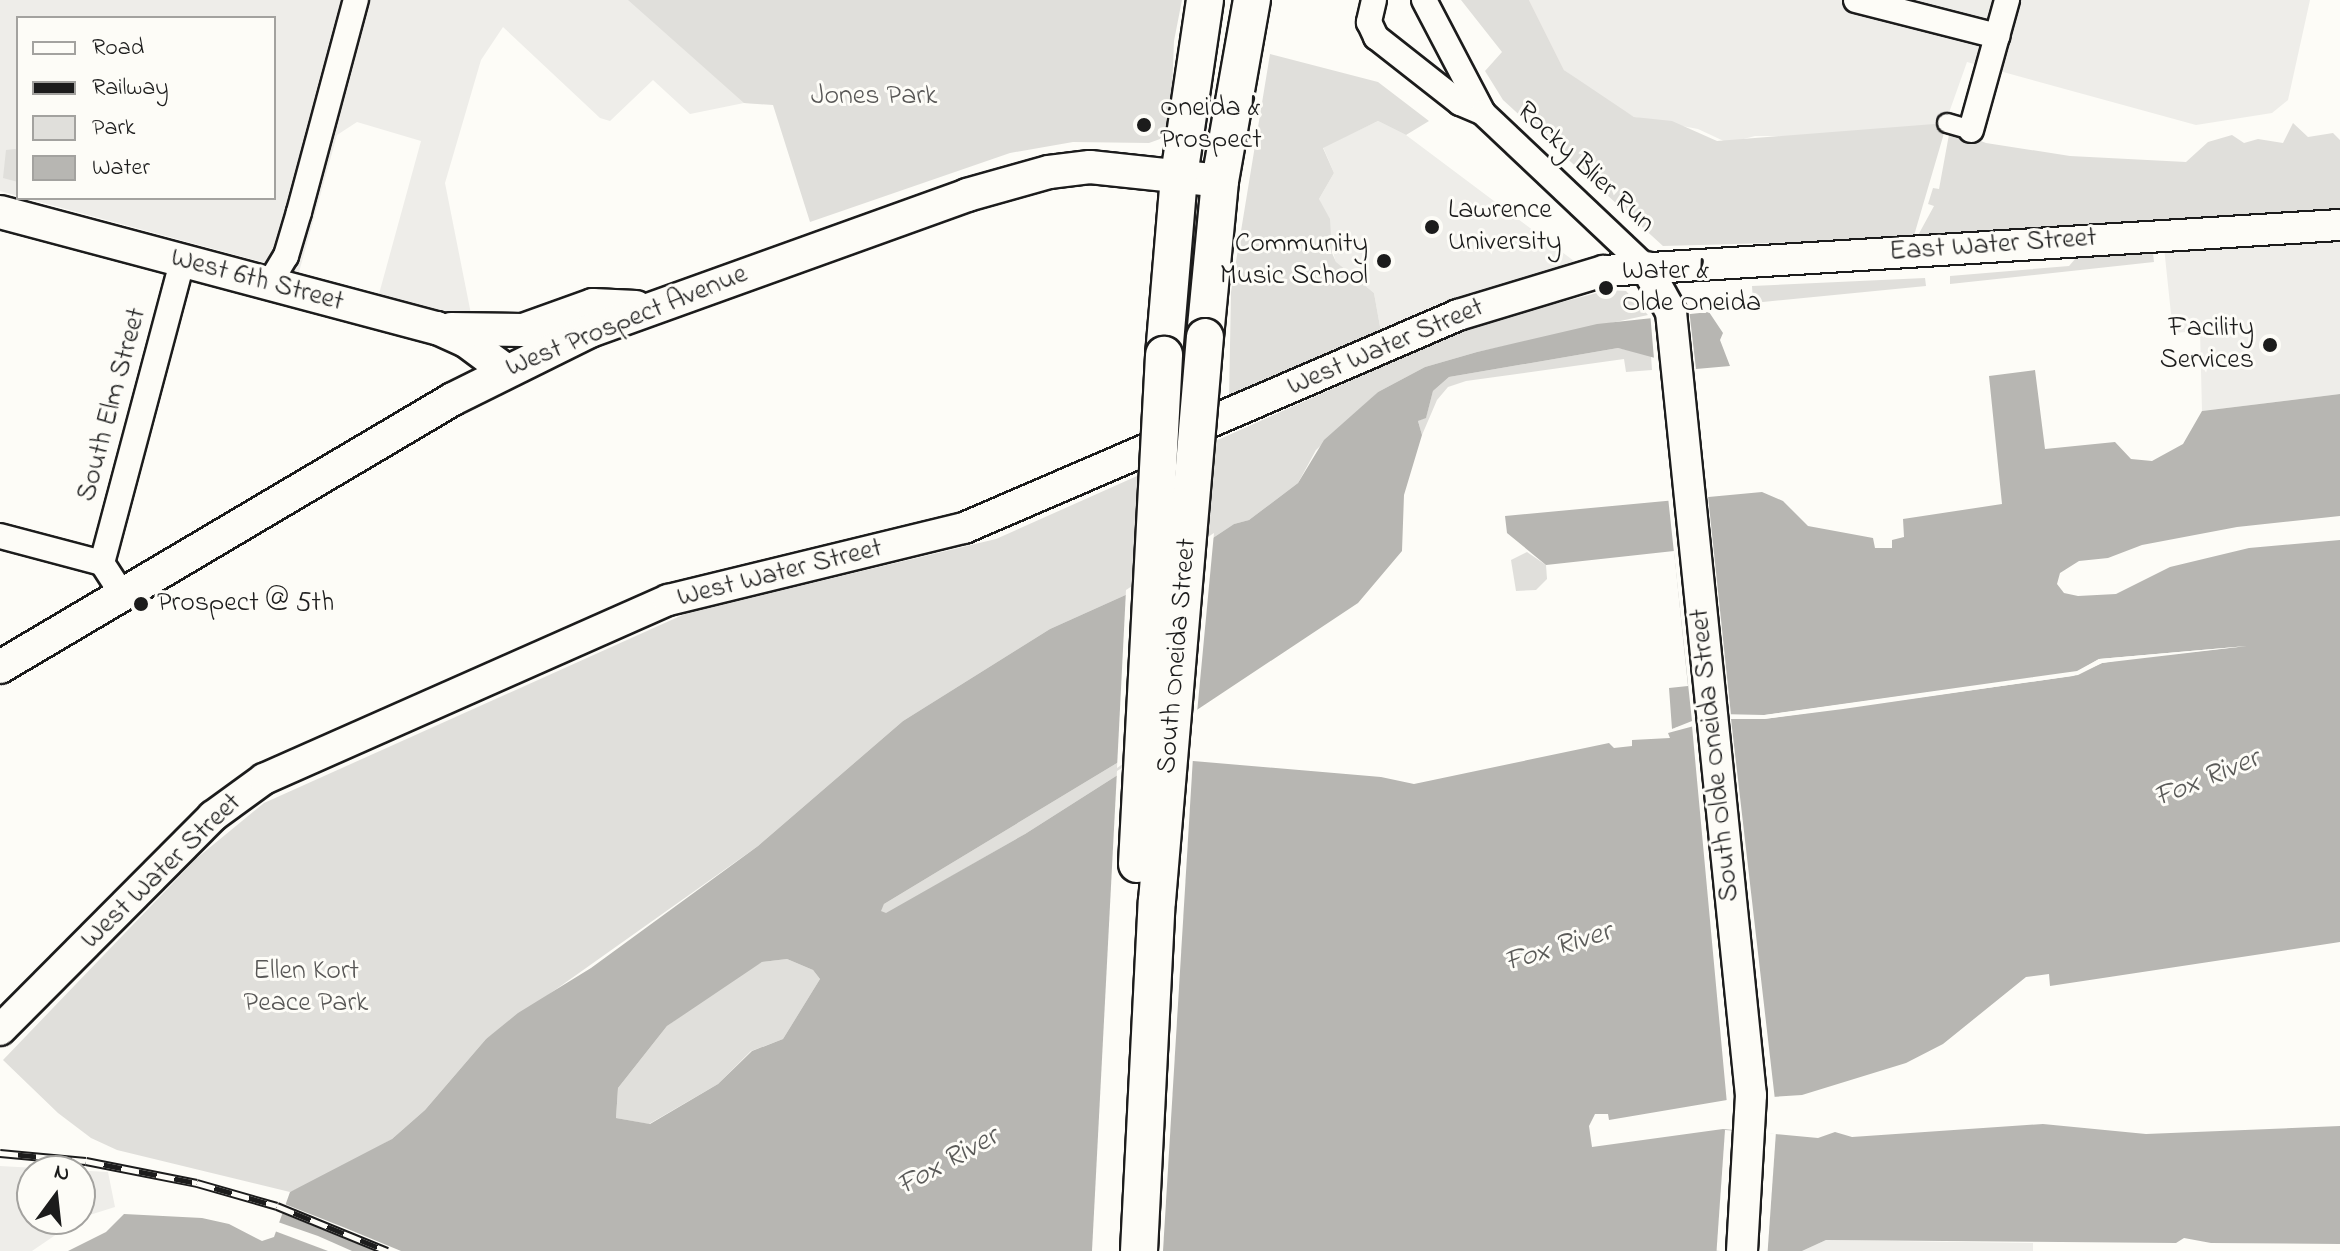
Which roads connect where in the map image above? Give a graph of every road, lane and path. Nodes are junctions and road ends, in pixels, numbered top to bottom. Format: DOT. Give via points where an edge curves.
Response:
graph roads {
  1 [pos="356,0"];
  2 [pos="1205,0"];
  3 [pos="1252,0"];
  4 [pos="1374,0"];
  5 [pos="1424,0"];
  6 [pos="1856,0"];
  7 [pos="2007,0"];
  8 [pos="1997,36"];
  9 [pos="1483,113"];
  10 [pos="1947,123"];
  11 [pos="1971,130"];
  12 [pos="1179,176"];
  13 [pos="1220,181"];
  14 [pos="0,212"];
  15 [pos="2340,225"];
  16 [pos="182,262"];
  17 [pos="1646,267"];
  18 [pos="269,284"];
  19 [pos="651,308"];
  20 [pos="437,328"];
  21 [pos="505,370"];
  22 [pos="0,536"];
  23 [pos="102,563"];
  24 [pos="123,595"];
  25 [pos="0,667"];
  26 [pos="0,1030"];
  27 [pos="1116,1251"];
  28 [pos="1139,1251"];
  29 [pos="1742,1251"];
  1 -- 18 [label="street" via="286,256"];
  2 -- 12 [label="main road, South Oneida Street"];
  3 -- 13 [label="main road, South Oneida Street"];
  4 -- 9 [label="street, Rocky Blier Run" via="1369,22 1376,37 1460,103"];
  5 -- 9 [label="street, Rocky Blier Run"];
  6 -- 8 [label="street"];
  7 -- 8 [label="street"];
  8 -- 11 [label="street"];
  9 -- 17 [label="street, Rocky Blier Run"];
  10 -- 11 [label="street"];
  12 -- 13 [label="main road, West Prospect Avenue"];
  12 -- 19 [label="main road, West Prospect Avenue" via="1090,167 1007,182"];
  12 -- 27 [label="main road, South Oneida Street, bridge" via="1164,355"];
  13 -- 28 [label="main road, South Oneida Street, bridge" via="1157,901"];
  14 -- 16 [label="main road, West 6th Street"];
  15 -- 17 [label="street, East Water Street"];
  16 -- 18 [label="main road, West 6th Street"];
  16 -- 23 [label="street, South Elm Street"];
  17 -- 26 [label="street, West Water Street" via="1604,271 1458,315 964,528 668,600 264,779 213,816"];
  17 -- 29 [label="street, South Olde Oneida Street" via="1671,312 1752,1102"];
  18 -- 20 [label="main road, West 6th Street"];
  19 -- 20 [label="main road" via="593,305 505,332"];
  19 -- 21 [label="main road, West Prospect Avenue"];
  20 -- 21 [label="main road, West 6th Street" via="466,341"];
  21 -- 24 [label="main road, West Prospect Avenue"];
  22 -- 23 [label="street"];
  23 -- 24 [label="street"];
  24 -- 25 [label="main road, West Prospect Avenue"];
}
